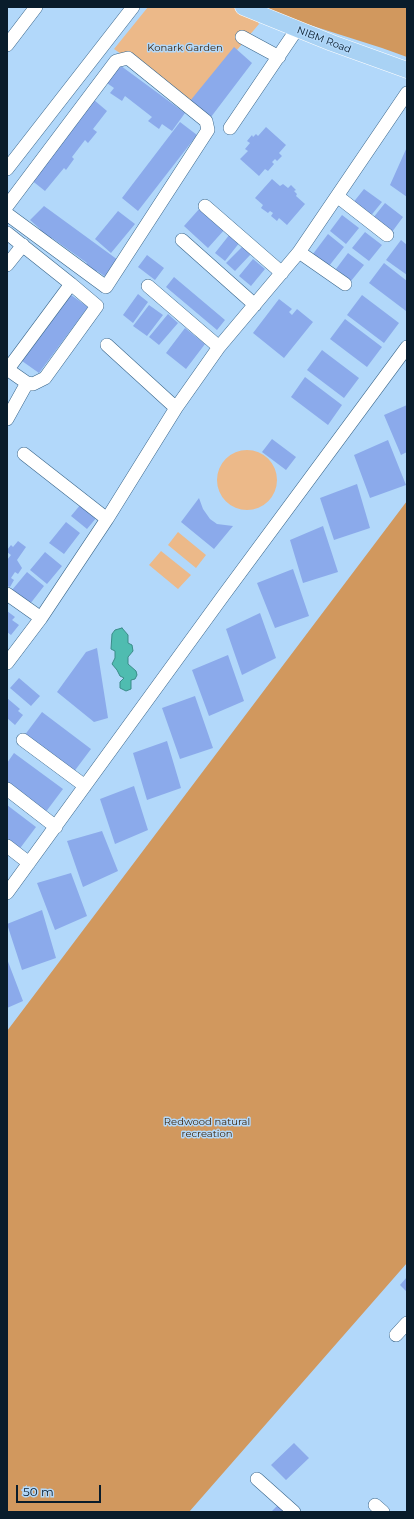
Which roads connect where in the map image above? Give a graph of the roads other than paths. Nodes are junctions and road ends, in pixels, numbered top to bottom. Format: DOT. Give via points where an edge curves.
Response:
graph roads {
  1 [pos="36,7"];
  2 [pos="133,7"];
  3 [pos="243,7"];
  4 [pos="297,29"];
  5 [pos="242,37"];
  6 [pos="7,45"];
  7 [pos="279,57"];
  8 [pos="407,70"];
  9 [pos="407,93"];
  10 [pos="230,128"];
  11 [pos="7,169"];
  12 [pos="337,196"];
  13 [pos="7,206"];
  14 [pos="205,206"];
  15 [pos="7,214"];
  16 [pos="7,233"];
  17 [pos="387,235"];
  18 [pos="182,240"];
  19 [pos="23,245"];
  20 [pos="299,252"];
  21 [pos="7,265"];
  22 [pos="282,273"];
  23 [pos="72,284"];
  24 [pos="345,284"];
  25 [pos="148,286"];
  26 [pos="255,305"];
  27 [pos="107,345"];
  28 [pos="219,347"];
  29 [pos="407,347"];
  30 [pos="7,369"];
  31 [pos="27,383"];
  32 [pos="176,408"];
  33 [pos="7,419"];
  34 [pos="24,454"];
  35 [pos="107,519"];
  36 [pos="7,594"];
  37 [pos="41,618"];
  38 [pos="7,663"];
  39 [pos="22,740"];
  40 [pos="85,786"];
  41 [pos="7,790"];
  42 [pos="56,827"];
  43 [pos="7,846"];
  44 [pos="29,863"];
  45 [pos="7,893"];
  46 [pos="407,1323"];
  47 [pos="396,1335"];
  48 [pos="257,1479"];
  49 [pos="294,1512"];
  1 -- 6 [label="street"];
  2 -- 11 [label="street"];
  3 -- 4 [label="main road, NIBM Road"];
  4 -- 7 [label="street"];
  4 -- 8 [label="main road, NIBM Road"];
  5 -- 7 [label="street"];
  7 -- 10 [label="street"];
  9 -- 12 [label="street"];
  12 -- 17 [label="street"];
  12 -- 20 [label="street"];
  13 -- 15 [label="street" via="116,61 128,58 206,121 208,130 106,286"];
  14 -- 22 [label="street"];
  16 -- 19 [label="street"];
  18 -- 26 [label="street"];
  19 -- 21 [label="street"];
  19 -- 23 [label="street"];
  20 -- 22 [label="street"];
  20 -- 24 [label="street"];
  22 -- 26 [label="street"];
  23 -- 30 [label="street"];
  23 -- 31 [label="street" via="97,306 46,378 33,384"];
  25 -- 28 [label="street"];
  26 -- 28 [label="street"];
  27 -- 32 [label="street"];
  28 -- 32 [label="street"];
  29 -- 40 [label="street"];
  30 -- 31 [label="street"];
  31 -- 33 [label="street"];
  32 -- 35 [label="street"];
  34 -- 35 [label="street"];
  35 -- 37 [label="street"];
  36 -- 37 [label="street"];
  37 -- 38 [label="street"];
  39 -- 40 [label="street"];
  40 -- 42 [label="street"];
  41 -- 42 [label="street"];
  42 -- 44 [label="street"];
  43 -- 44 [label="street"];
  44 -- 45 [label="street"];
  46 -- 47 [label="street"];
  48 -- 49 [label="street"];
}
